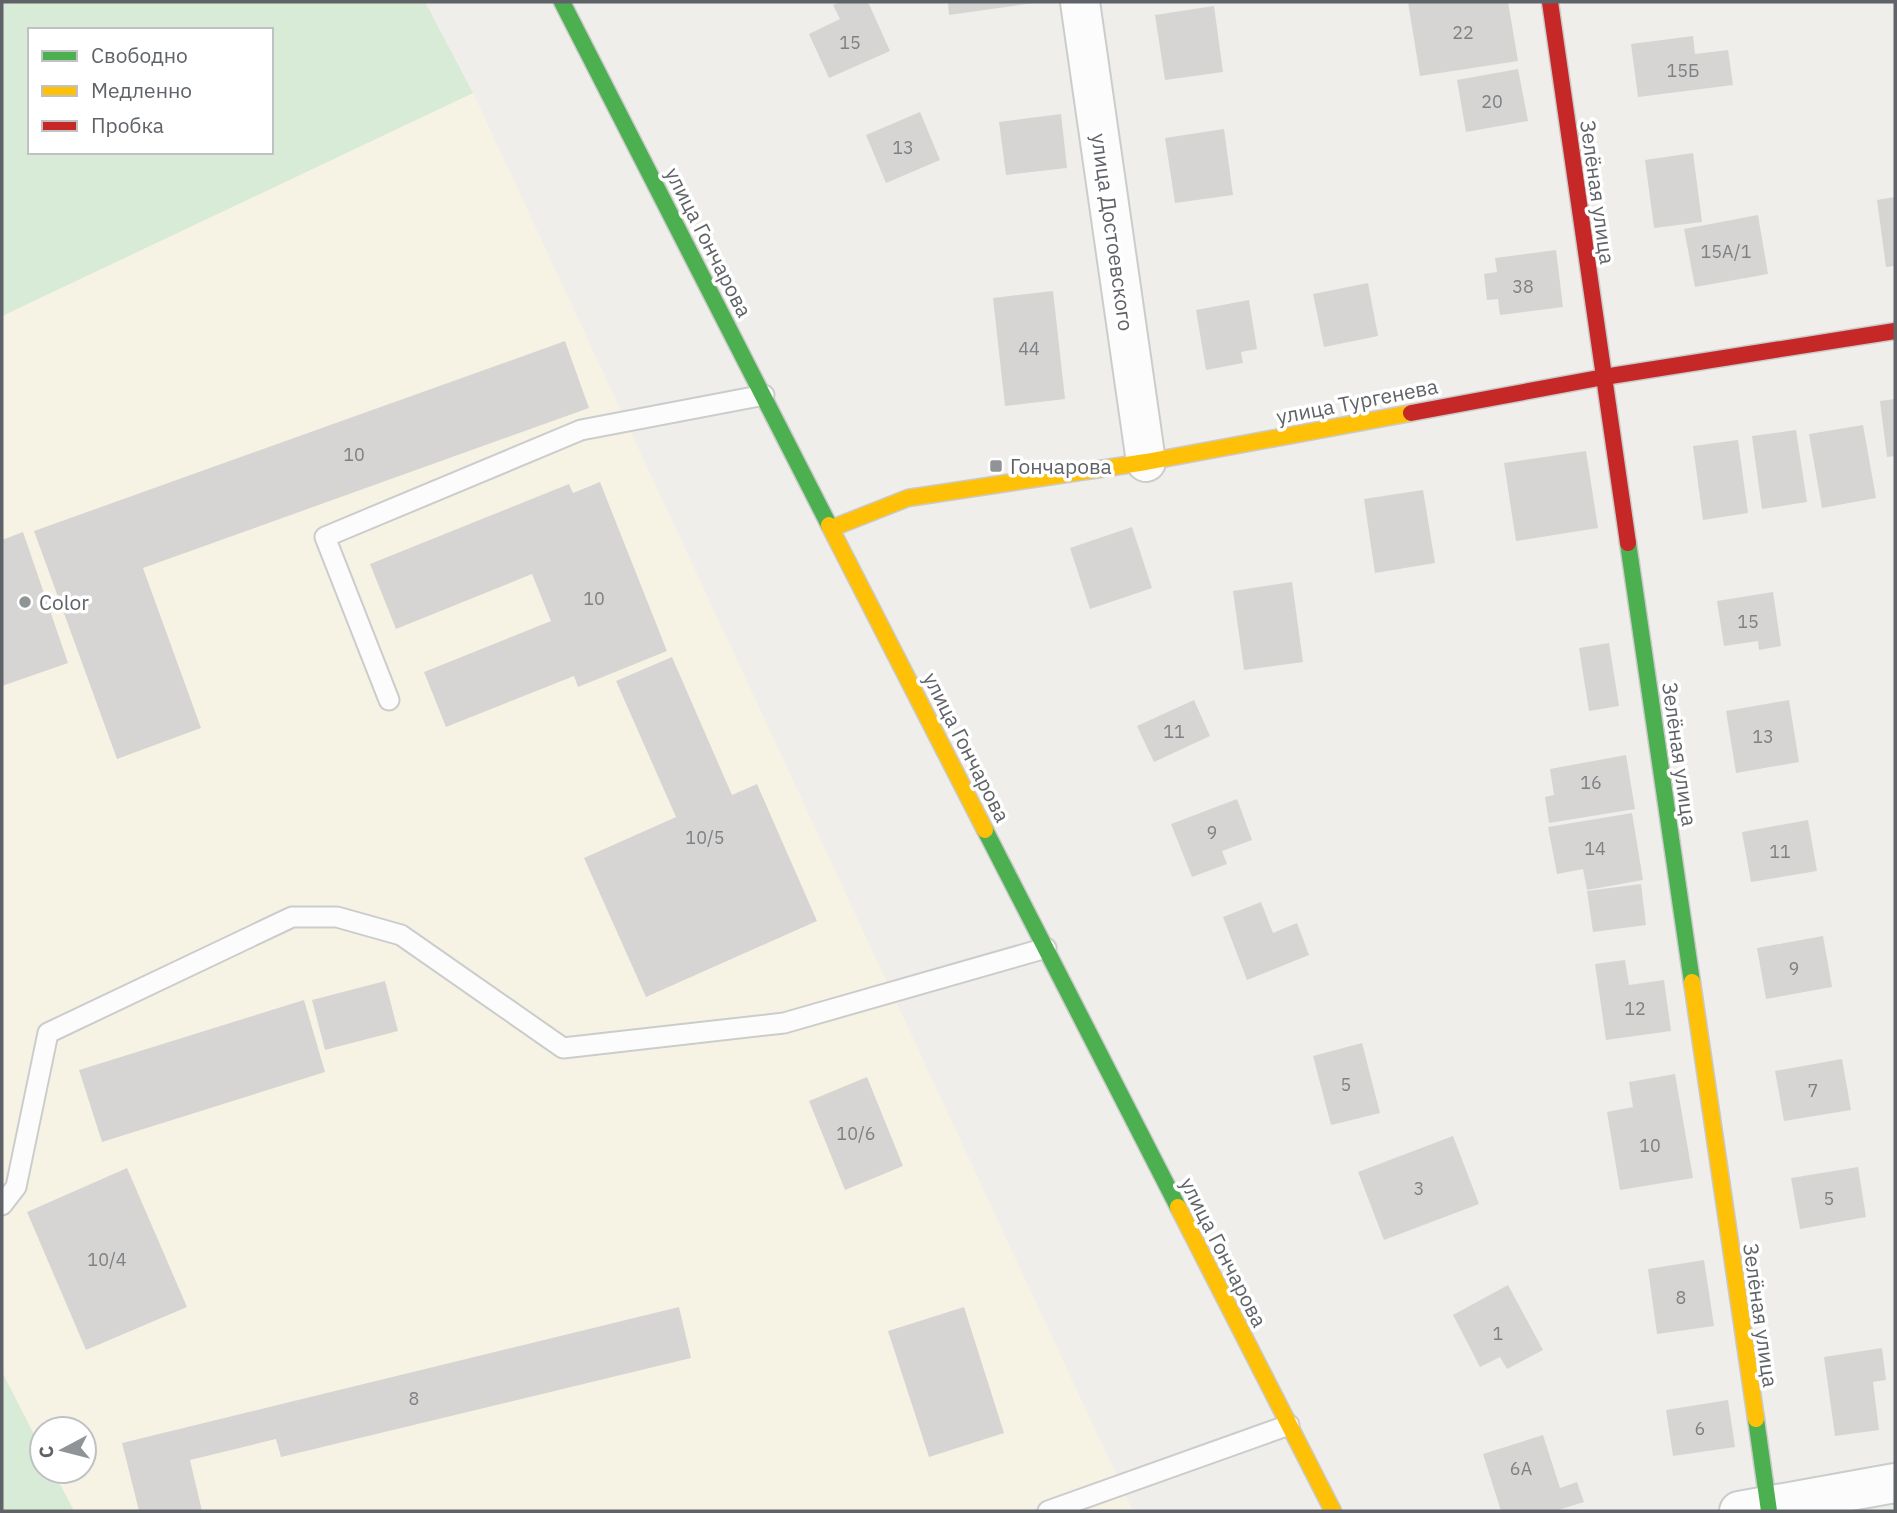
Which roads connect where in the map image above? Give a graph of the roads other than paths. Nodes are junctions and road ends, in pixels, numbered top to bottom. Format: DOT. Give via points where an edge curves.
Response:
graph roads {
  1 [pos="562,2"];
  2 [pos="1080,2"];
  3 [pos="1550,2"];
  4 [pos="1895,331"];
  5 [pos="1604,377"];
  6 [pos="764,395"];
  7 [pos="1146,462"];
  8 [pos="832,528"];
  9 [pos="389,700"];
  10 [pos="1046,948"];
  11 [pos="2,1205"];
  12 [pos="1289,1425"];
  13 [pos="1895,1483"];
  14 [pos="1758,1509"];
  15 [pos="1048,1511"];
  16 [pos="1333,1511"];
  1 -- 6 [label="street, улица Гончарова"];
  2 -- 7 [label="street, улица Достоевского"];
  3 -- 5 [label="street, Зелёная улица"];
  4 -- 5 [label="street, улица Тургенева"];
  5 -- 7 [label="street, улица Тургенева"];
  5 -- 14 [label="street, Зелёная улица"];
  6 -- 8 [label="street, улица Гончарова"];
  6 -- 9 [label="lane" via="581,430 325,537"];
  7 -- 8 [label="street, улица Тургенева" via="908,498"];
  8 -- 10 [label="street, улица Гончарова"];
  10 -- 11 [label="lane" via="784,1023 563,1048 401,935 337,918 292,917 48,1033 16,1187"];
  10 -- 12 [label="street, улица Гончарова"];
  12 -- 15 [label="lane"];
  12 -- 16 [label="street, улица Гончарова"];
  13 -- 14 [label="street"];
}
